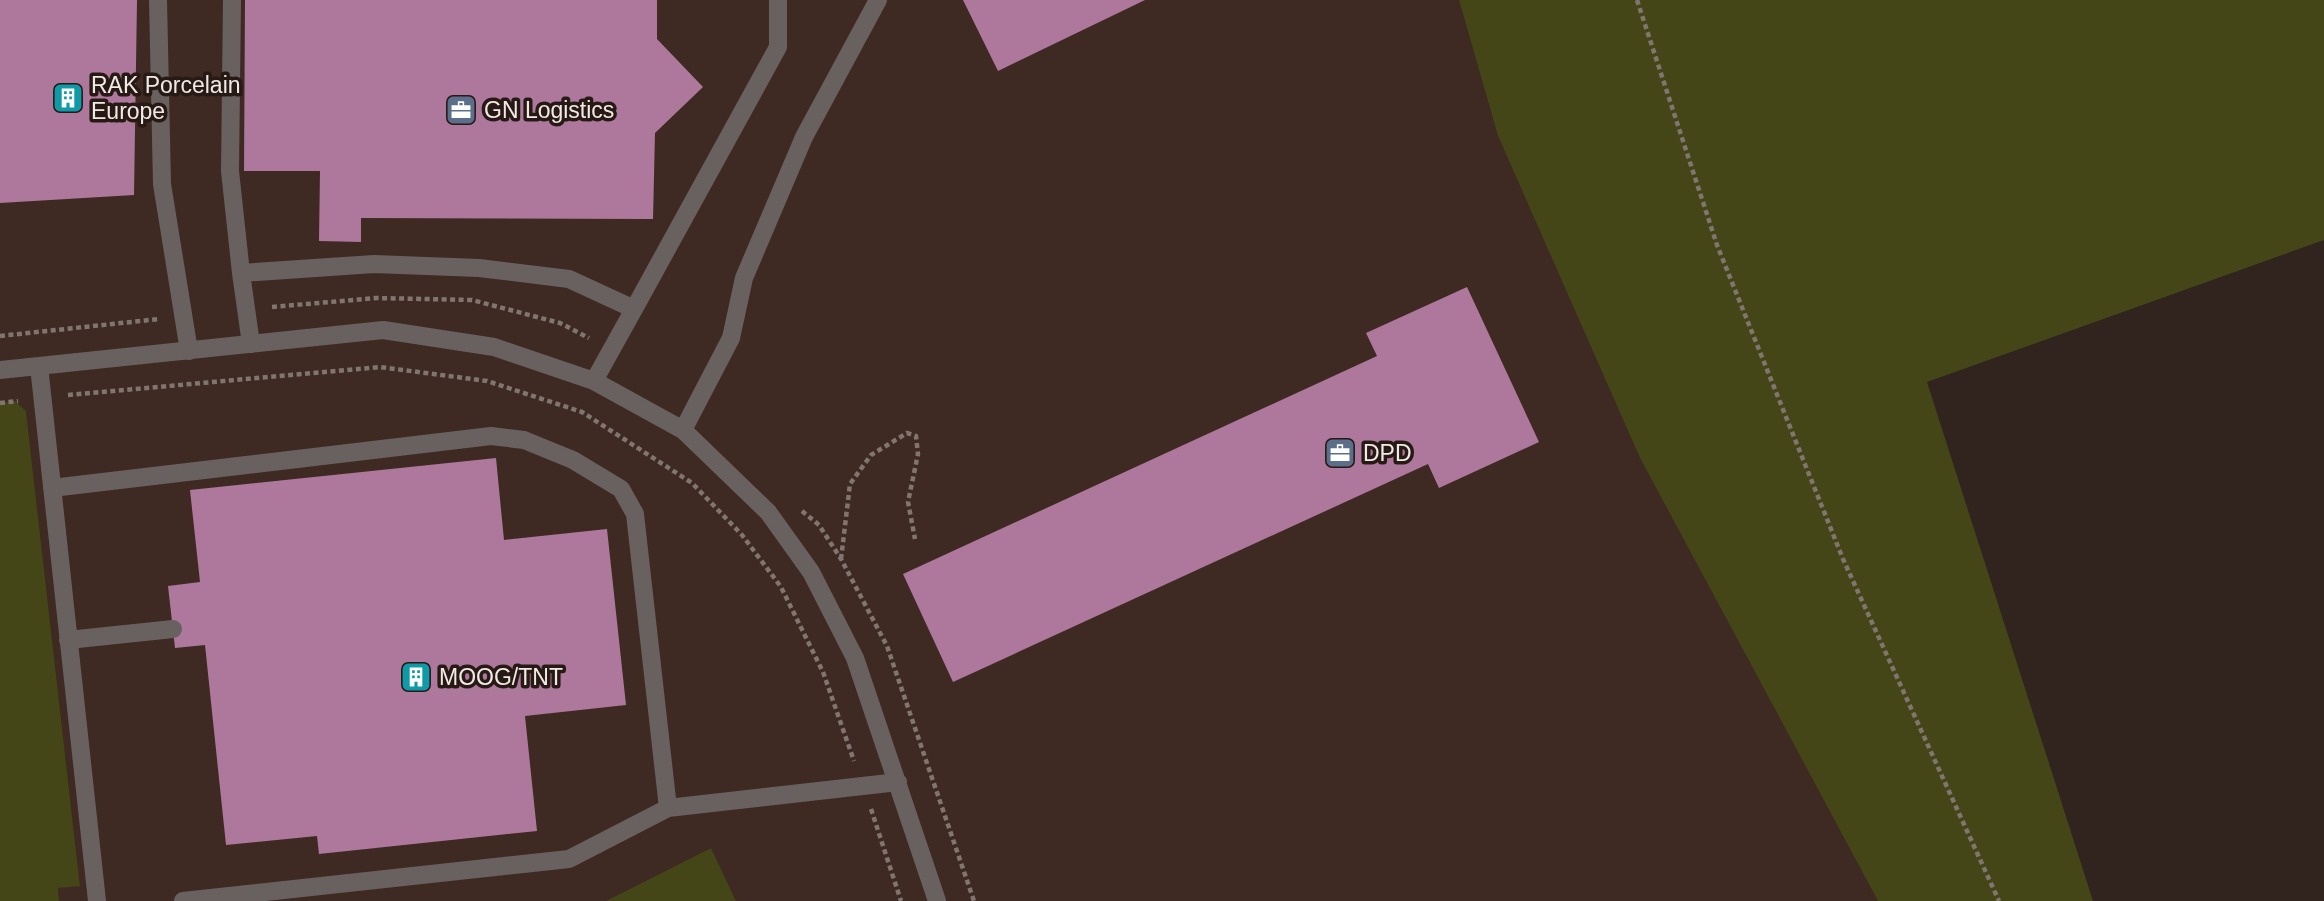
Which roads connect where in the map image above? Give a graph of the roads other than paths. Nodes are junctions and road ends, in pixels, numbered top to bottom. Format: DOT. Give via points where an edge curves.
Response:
graph roads {
  1 [pos="158,0"];
  2 [pos="232,0"];
  3 [pos="778,0"];
  4 [pos="878,0"];
  5 [pos="241,273"];
  6 [pos="634,309"];
  7 [pos="251,344"];
  8 [pos="189,351"];
  9 [pos="39,366"];
  10 [pos="0,370"];
  11 [pos="594,381"];
  12 [pos="683,430"];
  13 [pos="52,488"];
  14 [pos="173,628"];
  15 [pos="68,640"];
  16 [pos="898,782"];
  17 [pos="668,808"];
  18 [pos="97,901"];
  19 [pos="183,901"];
  20 [pos="937,901"];
  1 -- 8 [label="lane" via="162,184"];
  2 -- 5 [label="lane" via="230,171"];
  3 -- 6 [label="lane" via="778,47"];
  4 -- 12 [label="lane" via="804,137 744,278 731,338"];
  5 -- 6 [label="lane" via="374,264 479,268 569,279"];
  5 -- 7 [label="lane"];
  6 -- 11 [label="lane"];
  7 -- 8 [label="lane"];
  7 -- 11 [label="lane" via="383,330 494,347"];
  8 -- 9 [label="lane"];
  9 -- 10 [label="lane"];
  9 -- 13 [label="lane"];
  11 -- 12 [label="lane"];
  12 -- 16 [label="lane" via="768,512 811,572 855,659"];
  13 -- 15 [label="lane"];
  13 -- 17 [label="lane" via="491,436 524,440 573,460 621,489 635,514"];
  14 -- 15 [label="lane"];
  15 -- 18 [label="lane"];
  16 -- 17 [label="lane"];
  16 -- 20 [label="lane"];
  17 -- 19 [label="lane" via="569,859"];
}
